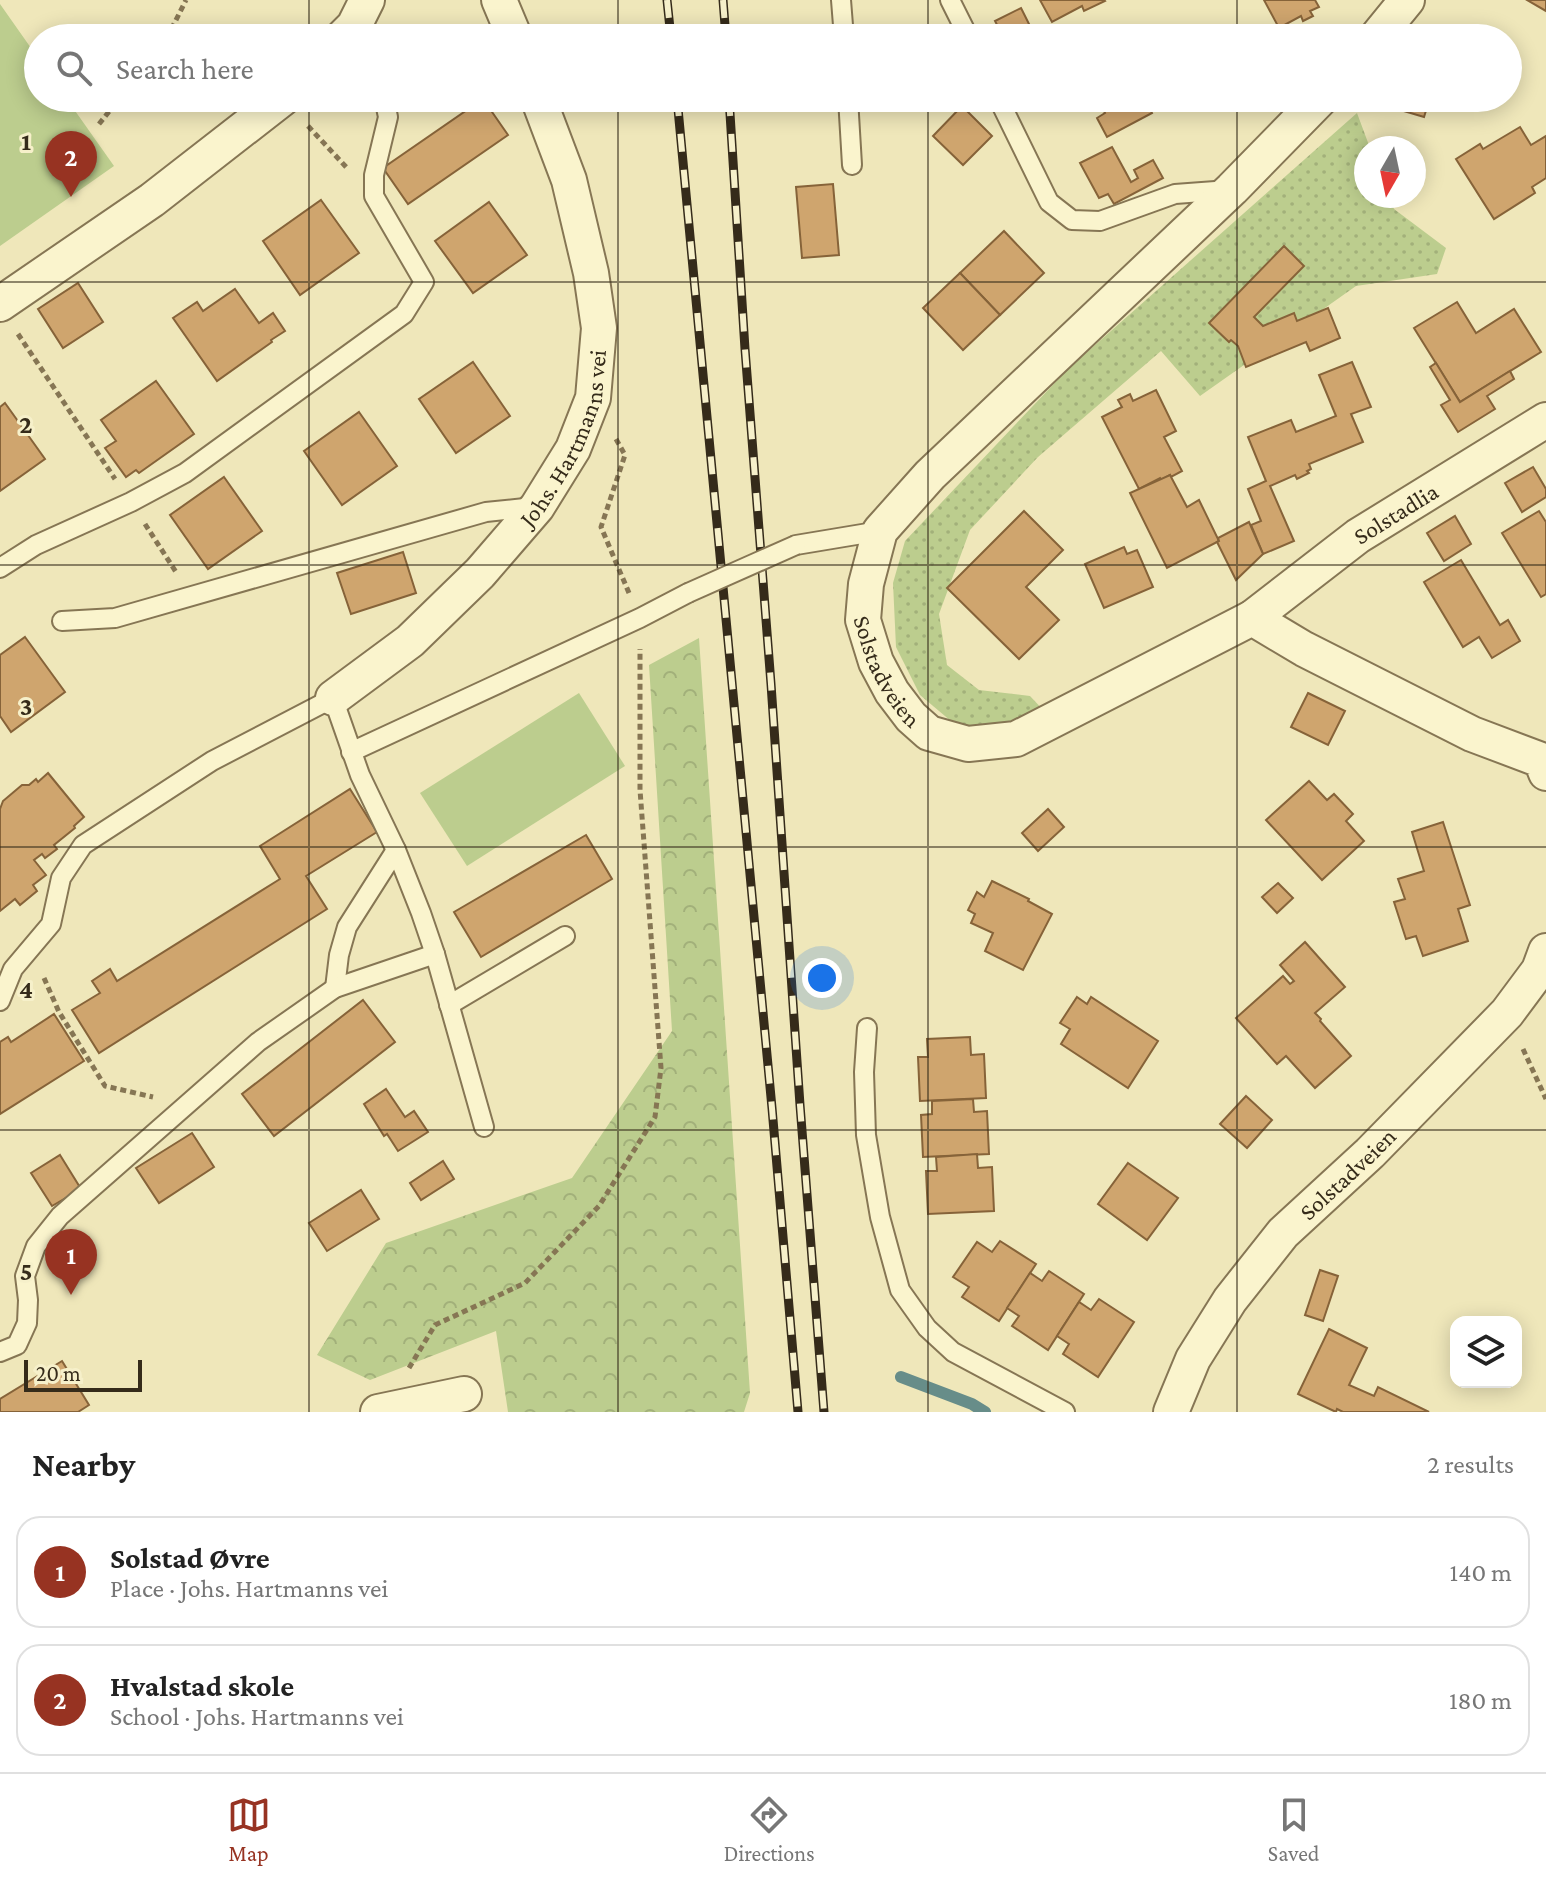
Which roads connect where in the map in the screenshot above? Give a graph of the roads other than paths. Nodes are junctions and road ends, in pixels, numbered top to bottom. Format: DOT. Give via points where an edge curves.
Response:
graph roads {
  1 [pos="499,0"];
  2 [pos="841,0"];
  3 [pos="950,0"];
  4 [pos="1407,0"];
  5 [pos="509,24"];
  6 [pos="843,24"];
  7 [pos="962,24"];
  8 [pos="1387,24"];
  9 [pos="265,112"];
  10 [pos="387,112"];
  11 [pos="543,112"];
  12 [pos="849,112"];
  13 [pos="1005,112"];
  14 [pos="1307,112"];
  15 [pos="852,165"];
  16 [pos="1232,189"];
  17 [pos="9,318"];
  18 [pos="1546,420"];
  19 [pos="537,507"];
  20 [pos="880,531"];
  21 [pos="0,568"];
  22 [pos="1252,618"];
  23 [pos="62,621"];
  24 [pos="333,698"];
  25 [pos="351,752"];
  26 [pos="1544,763"];
  27 [pos="396,850"];
  28 [pos="565,936"];
  29 [pos="1546,951"];
  30 [pos="435,954"];
  31 [pos="6,972"];
  32 [pos="335,988"];
  33 [pos="0,1001"];
  34 [pos="449,1005"];
  35 [pos="867,1028"];
  36 [pos="484,1127"];
  37 [pos="0,1352"];
  38 [pos="464,1394"];
  39 [pos="381,1411"];
  40 [pos="1065,1412"];
  41 [pos="1171,1412"];
  1 -- 5 [label="street"];
  2 -- 6 [label="lane"];
  3 -- 7 [label="lane"];
  4 -- 8 [label="street"];
  9 -- 17 [label="street"];
  10 -- 21 [label="lane" via="374,196 424,282 404,314 185,473 36,545"];
  11 -- 19 [label="street, Johs. Hartmanns vei" via="569,180 599,328 593,398 573,449"];
  12 -- 15 [label="lane"];
  13 -- 16 [label="lane" via="1049,202 1072,220 1100,221 1175,194"];
  14 -- 16 [label="street, Solstadveien"];
  16 -- 20 [label="street, Solstadveien" via="930,475"];
  18 -- 22 [label="street, Solstadlia" via="1358,536"];
  19 -- 23 [label="lane" via="486,512 115,618"];
  19 -- 24 [label="street, Johs. Hartmanns vei" via="480,573 410,641"];
  20 -- 22 [label="street, Solstadveien" via="863,620 876,662 911,717 929,733 968,744 1016,739"];
  20 -- 25 [label="lane, bridge" via="796,545"];
  22 -- 26 [label="street" via="1472,734"];
  24 -- 25 [label="lane"];
  24 -- 31 [label="lane" via="212,761 83,845 61,878 51,924"];
  25 -- 27 [label="lane"];
  27 -- 30 [label="lane"];
  27 -- 32 [label="lane" via="347,927"];
  28 -- 34 [label="lane"];
  29 -- 41 [label="street, Solstadveien" via="1539,970 1507,1013 1283,1233 1193,1359"];
  30 -- 32 [label="lane"];
  30 -- 34 [label="lane"];
  31 -- 33 [label="lane"];
  32 -- 37 [label="lane" via="258,1042 60,1216 36,1246 25,1276 27,1323 17,1345"];
  34 -- 36 [label="lane"];
  35 -- 40 [label="lane" via="866,1135 900,1290 927,1328 953,1352"];
  38 -- 39 [label="street"];
}
